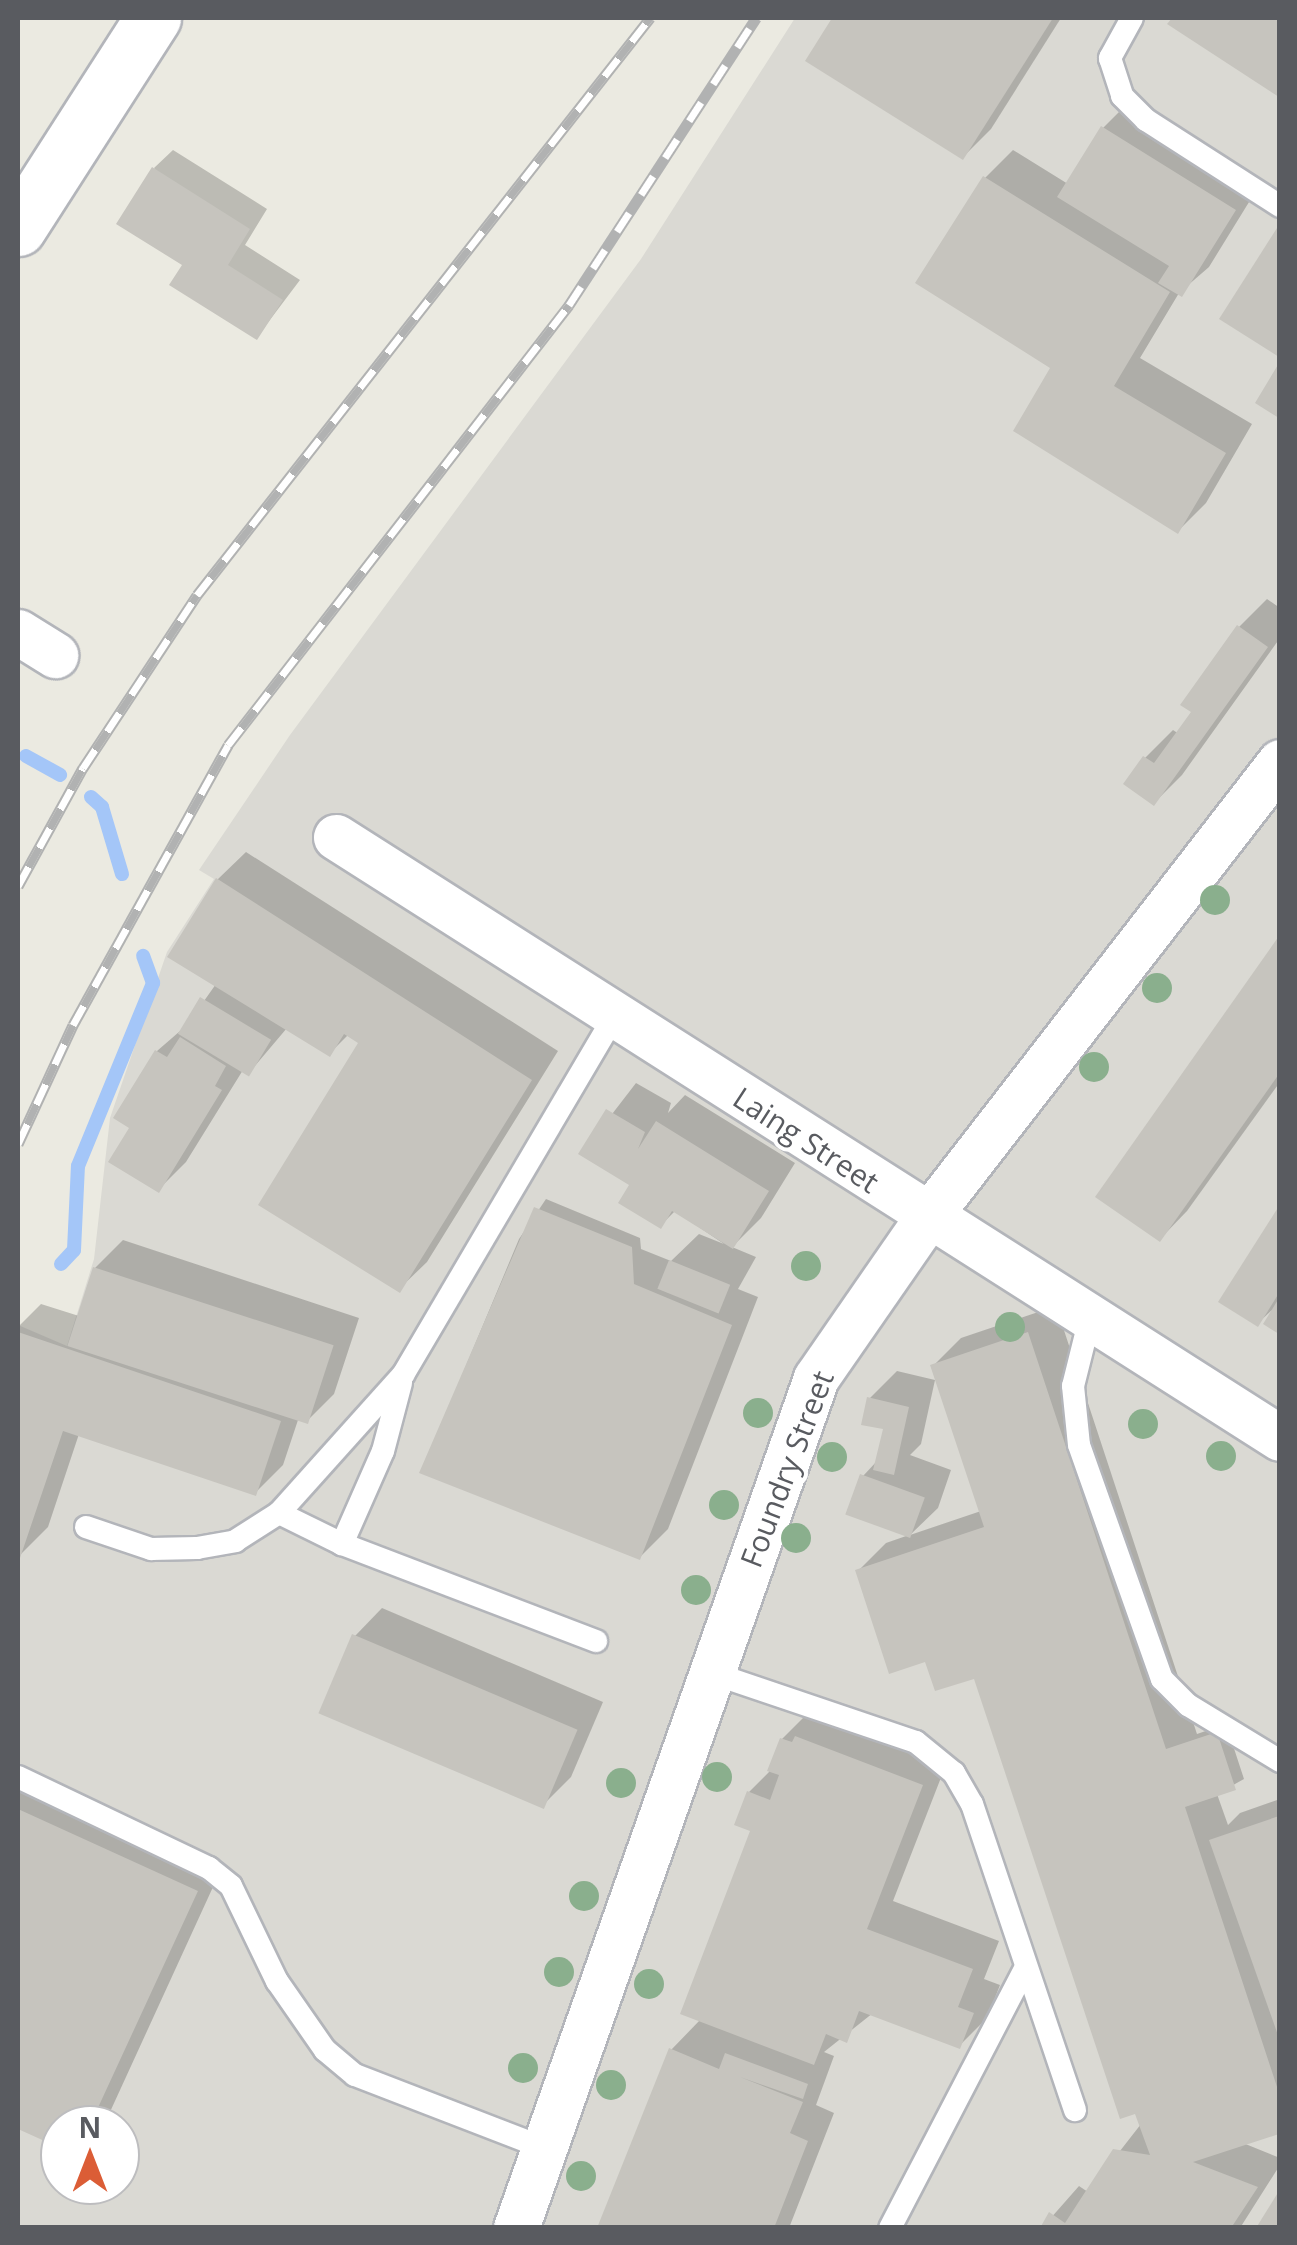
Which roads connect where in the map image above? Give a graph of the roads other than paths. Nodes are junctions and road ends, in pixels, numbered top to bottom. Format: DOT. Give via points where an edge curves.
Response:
graph roads {
  1 [pos="153,18"];
  2 [pos="1132,18"];
  3 [pos="1280,206"];
  4 [pos="18,228"];
  5 [pos="1280,762"];
  6 [pos="336,837"];
  7 [pos="615,1015"];
  8 [pos="926,1219"];
  9 [pos="1090,1318"];
  10 [pos="403,1375"];
  11 [pos="1280,1438"];
  12 [pos="279,1513"];
  13 [pos="86,1526"];
  14 [pos="342,1544"];
  15 [pos="596,1641"];
  16 [pos="712,1673"];
  17 [pos="1280,1761"];
  18 [pos="18,1777"];
  19 [pos="1026,1967"];
  20 [pos="1075,2110"];
  21 [pos="544,2148"];
  22 [pos="516,2228"];
  23 [pos="890,2228"];
  1 -- 4 [label="street"];
  2 -- 3 [label="lane" via="1110,58 1122,96 1146,120"];
  5 -- 8 [label="street, Foundry Street"];
  6 -- 7 [label="street, Laing Street"];
  7 -- 8 [label="street, Laing Street"];
  7 -- 10 [label="lane"];
  8 -- 9 [label="street, Laing Street"];
  8 -- 16 [label="street, Foundry Street" via="816,1378"];
  9 -- 11 [label="street, Laing Street"];
  9 -- 17 [label="lane" via="1073,1386 1079,1445 1162,1679 1188,1705"];
  10 -- 12 [label="lane"];
  10 -- 14 [label="lane" via="382,1450"];
  12 -- 13 [label="lane" via="235,1540 197,1548 151,1549"];
  12 -- 14 [label="lane"];
  14 -- 15 [label="lane"];
  16 -- 19 [label="lane" via="937,1754 972,1804"];
  16 -- 21 [label="street, Foundry Street"];
  18 -- 21 [label="lane" via="209,1868 231,1886 278,1980 325,2050 355,2075"];
  19 -- 20 [label="lane"];
  19 -- 23 [label="lane"];
  21 -- 22 [label="street, Foundry Street"];
}
